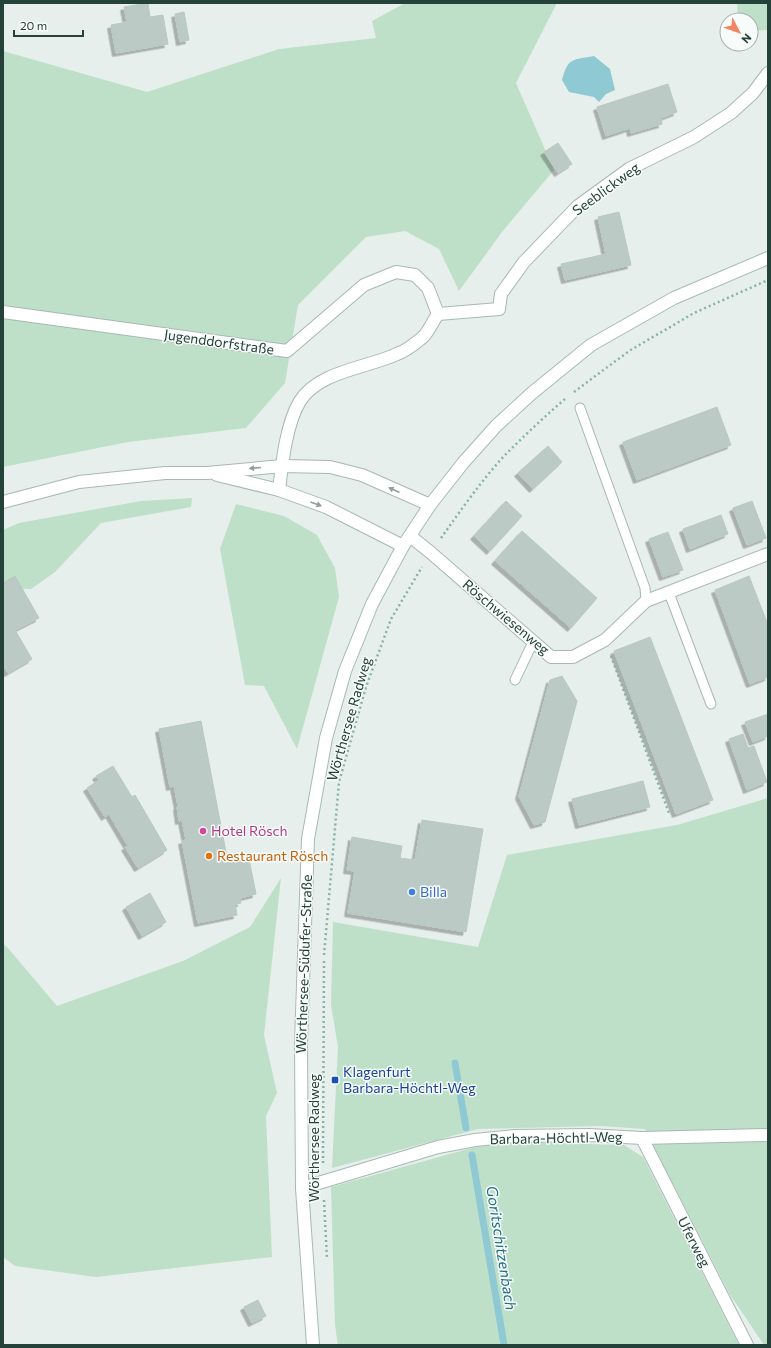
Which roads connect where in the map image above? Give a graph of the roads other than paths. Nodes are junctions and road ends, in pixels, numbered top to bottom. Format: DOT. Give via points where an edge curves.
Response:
graph roads {
  1 [pos="768,73"];
  2 [pos="768,258"];
  3 [pos="3,312"];
  4 [pos="438,314"];
  5 [pos="580,408"];
  6 [pos="282,466"];
  7 [pos="207,473"];
  8 [pos="279,490"];
  9 [pos="3,502"];
  10 [pos="430,505"];
  11 [pos="407,541"];
  12 [pos="768,554"];
  13 [pos="669,593"];
  14 [pos="646,601"];
  15 [pos="533,642"];
  16 [pos="515,680"];
  17 [pos="711,704"];
  18 [pos="768,1135"];
  19 [pos="642,1138"];
  20 [pos="302,1188"];
  21 [pos="312,1345"];
  22 [pos="747,1345"];
  1 -- 4 [label="street, Seeblickweg" via="753,93 731,113 694,137 629,169 578,206 524,262 501,294 499,309"];
  2 -- 10 [label="street, Wörthersee-Südufer-Straße" via="674,298 591,345 496,426"];
  3 -- 4 [label="street, Jugenddorfstraße" via="287,351 364,285 396,272 415,275 428,288"];
  4 -- 6 [label="street" via="424,336 398,354 339,374 315,386 300,400 291,419"];
  5 -- 14 [label="lane" via="645,588"];
  6 -- 7 [label="street, one-way"];
  6 -- 8 [label="street"];
  10 -- 6 [label="street, one-way" via="355,473 330,467"];
  7 -- 8 [label="street, Röschwiesenweg"];
  7 -- 9 [label="street" via="165,473 79,482"];
  8 -- 11 [label="street, Röschwiesenweg, one-way"];
  10 -- 11 [label="street, Wörthersee-Südufer-Straße"];
  11 -- 15 [label="street, Röschwiesenweg" via="430,552"];
  11 -- 20 [label="street, Wörthersee-Südufer-Straße" via="372,604 345,671 326,738 308,839 302,1012"];
  12 -- 13 [label="street, Röschwiesenweg"];
  13 -- 14 [label="street, Röschwiesenweg"];
  13 -- 17 [label="lane"];
  14 -- 15 [label="street, Röschwiesenweg" via="605,640 573,657 550,657"];
  15 -- 16 [label="lane"];
  18 -- 19 [label="street, Barbara-Höchtl-Weg"];
  19 -- 20 [label="street, Barbara-Höchtl-Weg" via="588,1135 515,1136 475,1140 438,1147"];
  19 -- 22 [label="street, Uferweg"];
  20 -- 21 [label="street, Wörthersee-Südufer-Straße"];
}
